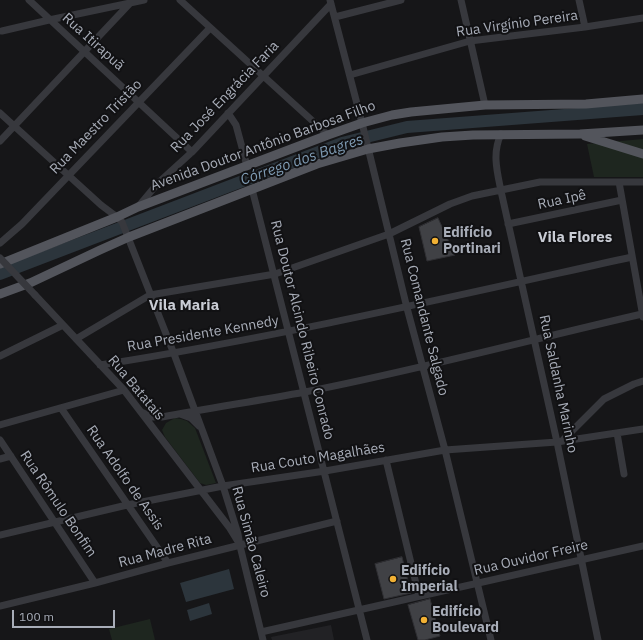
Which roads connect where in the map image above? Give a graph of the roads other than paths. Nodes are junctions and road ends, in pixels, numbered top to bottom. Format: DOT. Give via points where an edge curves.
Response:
graph roads {
  1 [pos="31,0"];
  2 [pos="144,0"];
  3 [pos="180,0"];
  4 [pos="401,0"];
  5 [pos="461,0"];
  6 [pos="579,0"];
  7 [pos="131,2"];
  8 [pos="330,2"];
  9 [pos="335,17"];
  10 [pos="643,18"];
  11 [pos="49,20"];
  12 [pos="585,27"];
  13 [pos="210,28"];
  14 [pos="2,31"];
  15 [pos="470,41"];
  16 [pos="84,52"];
  17 [pos="264,75"];
  18 [pos="350,75"];
  19 [pos="643,99"];
  20 [pos="139,101"];
  21 [pos="485,105"];
  22 [pos="0,113"];
  23 [pos="228,113"];
  24 [pos="14,127"];
  25 [pos="363,127"];
  26 [pos="643,130"];
  27 [pos="500,134"];
  28 [pos="580,134"];
  29 [pos="328,135"];
  30 [pos="0,142"];
  31 [pos="367,147"];
  32 [pos="192,152"];
  33 [pos="643,154"];
  34 [pos="247,166"];
  35 [pos="68,175"];
  36 [pos="618,182"];
  37 [pos="643,182"];
  38 [pos="252,189"];
  39 [pos="500,190"];
  40 [pos="622,200"];
  41 [pos="138,207"];
  42 [pos="119,219"];
  43 [pos="508,224"];
  44 [pos="389,234"];
  45 [pos="128,235"];
  46 [pos="0,243"];
  47 [pos="632,257"];
  48 [pos="0,258"];
  49 [pos="0,264"];
  50 [pos="275,274"];
  51 [pos="522,282"];
  52 [pos="0,294"];
  53 [pos="150,295"];
  54 [pos="407,308"];
  55 [pos="642,316"];
  56 [pos="62,325"];
  57 [pos="289,332"];
  58 [pos="534,338"];
  59 [pos="76,339"];
  60 [pos="174,354"];
  61 [pos="0,356"];
  62 [pos="100,365"];
  63 [pos="422,367"];
  64 [pos="643,381"];
  65 [pos="124,390"];
  66 [pos="304,392"];
  67 [pos="191,400"];
  68 [pos="61,408"];
  69 [pos="195,411"];
  70 [pos="141,412"];
  71 [pos="182,413"];
  72 [pos="162,417"];
  73 [pos="0,424"];
  74 [pos="643,429"];
  75 [pos="202,430"];
  76 [pos="155,431"];
  77 [pos="616,433"];
  78 [pos="0,440"];
  79 [pos="560,441"];
  80 [pos="445,450"];
  81 [pos="11,456"];
  82 [pos="0,459"];
  83 [pos="386,460"];
  84 [pos="325,471"];
  85 [pos="624,474"];
  86 [pos="223,486"];
  87 [pos="201,491"];
  88 [pos="127,505"];
  89 [pos="337,521"];
  90 [pos="54,522"];
  91 [pos="0,535"];
  92 [pos="240,546"];
  93 [pos="643,546"];
  94 [pos="581,560"];
  95 [pos="168,563"];
  96 [pos="95,583"];
  97 [pos="477,583"];
  98 [pos="419,596"];
  99 [pos="0,606"];
  100 [pos="360,611"];
  101 [pos="261,632"];
  102 [pos="263,640"];
  103 [pos="367,640"];
  104 [pos="491,640"];
  105 [pos="598,640"];
  1 -- 11 [label="street, Rua Itirapuã"];
  2 -- 7 [label="street"];
  3 -- 13 [label="street"];
  4 -- 9 [label="street"];
  5 -- 15 [label="street"];
  6 -- 12 [label="street"];
  7 -- 11 [label="street"];
  7 -- 16 [label="street"];
  8 -- 9 [label="street, Rua Comandante Salgado"];
  8 -- 17 [label="street, Rua José Engrácia Faria"];
  9 -- 18 [label="street, Rua Comandante Salgado"];
  10 -- 12 [label="street, Rua Virgínio Pereira"];
  11 -- 14 [label="street"];
  11 -- 16 [label="street, Rua Itirapuã"];
  12 -- 15 [label="street, Rua Virgínio Pereira"];
  13 -- 17 [label="street"];
  13 -- 20 [label="street, Rua Maestro Tristão"];
  15 -- 18 [label="street, Rua Virgínio Pereira"];
  15 -- 21 [label="street"];
  16 -- 20 [label="street, Rua Itirapuã"];
  16 -- 24 [label="street"];
  17 -- 23 [label="street, Rua José Engrácia Faria"];
  17 -- 29 [label="street"];
  18 -- 25 [label="street, Rua Comandante Salgado"];
  19 -- 21 [label="main road, Avenida Doutor Antônio Barbosa Filho" via="586,104"];
  20 -- 32 [label="street, Rua Itirapuã"];
  20 -- 35 [label="street, Rua Maestro Tristão"];
  21 -- 25 [label="main road, Avenida Doutor Antônio Barbosa Filho" via="392,115"];
  22 -- 24 [label="street"];
  23 -- 32 [label="street, Rua José Engrácia Faria"];
  23 -- 34 [label="street" via="236,125"];
  24 -- 30 [label="street"];
  24 -- 35 [label="street"];
  25 -- 29 [label="main road, Avenida Doutor Antônio Barbosa Filho"];
  25 -- 31 [label="street, Rua Comandante Salgado"];
  26 -- 28 [label="main road"];
  27 -- 28 [label="main road"];
  27 -- 31 [label="main road" via="442,137"];
  27 -- 39 [label="street, Rua Saldanha Marinho" via="495,151"];
  28 -- 33 [label="main road"];
  29 -- 34 [label="main road, Avenida Doutor Antônio Barbosa Filho"];
  31 -- 38 [label="main road"];
  31 -- 44 [label="street, Rua Comandante Salgado"];
  32 -- 41 [label="street, Rua José Engrácia Faria" via="158,183"];
  34 -- 41 [label="main road, Avenida Doutor Antônio Barbosa Filho"];
  35 -- 42 [label="street"];
  35 -- 46 [label="street, Rua Maestro Tristão" via="22,224"];
  36 -- 37 [label="street"];
  36 -- 39 [label="street" via="540,182"];
  36 -- 40 [label="street"];
  38 -- 45 [label="main road"];
  38 -- 50 [label="street, Rua Doutor Alcindo Ribeiro Conrado"];
  39 -- 43 [label="street, Rua Saldanha Marinho"];
  39 -- 44 [label="street" via="450,204"];
  40 -- 43 [label="street, Rua Ipê"];
  40 -- 47 [label="street"];
  41 -- 42 [label="main road, Avenida Doutor Antônio Barbosa Filho"];
  42 -- 45 [label="street, Rua Simão Caleiro"];
  42 -- 49 [label="main road, Avenida Doutor Antônio Barbosa Filho"];
  43 -- 51 [label="street, Rua Saldanha Marinho"];
  44 -- 50 [label="street"];
  44 -- 54 [label="street, Rua Comandante Salgado"];
  45 -- 52 [label="main road" via="30,283"];
  45 -- 53 [label="street, Rua Simão Caleiro"];
  47 -- 51 [label="street, Rua Presidente Kennedy"];
  47 -- 55 [label="street"];
  48 -- 56 [label="street, Rua Batatais, bridge"];
  50 -- 53 [label="street"];
  50 -- 57 [label="street, Rua Doutor Alcindo Ribeiro Conrado"];
  51 -- 54 [label="street, Rua Presidente Kennedy"];
  51 -- 58 [label="street, Rua Saldanha Marinho"];
  53 -- 59 [label="street"];
  53 -- 60 [label="street, Rua Simão Caleiro"];
  54 -- 57 [label="street, Rua Presidente Kennedy"];
  54 -- 63 [label="street, Rua Comandante Salgado"];
  55 -- 58 [label="street"];
  56 -- 59 [label="street, Rua Batatais"];
  56 -- 61 [label="street"];
  57 -- 60 [label="street, Rua Presidente Kennedy"];
  57 -- 66 [label="street, Rua Doutor Alcindo Ribeiro Conrado"];
  58 -- 63 [label="street"];
  58 -- 79 [label="street, Rua Saldanha Marinho"];
  59 -- 62 [label="street, Rua Batatais"];
  60 -- 62 [label="street, Rua Presidente Kennedy"];
  60 -- 67 [label="street, Rua Simão Caleiro"];
  62 -- 65 [label="street, Rua Batatais"];
  63 -- 66 [label="street"];
  63 -- 80 [label="street, Rua Comandante Salgado"];
  64 -- 79 [label="street" via="604,399"];
  65 -- 68 [label="street"];
  65 -- 70 [label="street, Rua Batatais"];
  66 -- 69 [label="street"];
  66 -- 84 [label="street, Rua Doutor Alcindo Ribeiro Conrado"];
  67 -- 69 [label="street, Rua Simão Caleiro"];
  67 -- 71 [label="street" via="190,406"];
  68 -- 73 [label="street"];
  68 -- 88 [label="street, Rua Adolfo de Assis"];
  69 -- 71 [label="street"];
  69 -- 75 [label="street, Rua Simão Caleiro"];
  70 -- 72 [label="street" via="152,417"];
  70 -- 76 [label="street, Rua Batatais"];
  71 -- 72 [label="street"];
  71 -- 75 [label="street, Rua Simão Caleiro" via="191,418"];
  72 -- 76 [label="street" via="156,424"];
  74 -- 77 [label="street, Rua Couto Magalhães"];
  75 -- 86 [label="street, Rua Simão Caleiro"];
  76 -- 87 [label="street, Rua Batatais"];
  77 -- 79 [label="street, Rua Couto Magalhães"];
  77 -- 85 [label="street"];
  78 -- 81 [label="street, Rua Rômulo Bonfim"];
  79 -- 80 [label="street, Rua Couto Magalhães"];
  79 -- 94 [label="street, Rua Saldanha Marinho"];
  80 -- 83 [label="street, Rua Couto Magalhães"];
  80 -- 97 [label="street, Rua Comandante Salgado"];
  81 -- 82 [label="street"];
  81 -- 90 [label="street, Rua Rômulo Bonfim"];
  83 -- 84 [label="street, Rua Couto Magalhães"];
  83 -- 98 [label="street"];
  84 -- 86 [label="street, Rua Couto Magalhães"];
  84 -- 89 [label="street, Rua Doutor Alcindo Ribeiro Conrado"];
  86 -- 87 [label="street, Rua Couto Magalhães"];
  86 -- 92 [label="street, Rua Simão Caleiro"];
  87 -- 88 [label="street, Rua Couto Magalhães"];
  87 -- 92 [label="street, Rua Batatais" via="229,526"];
  88 -- 90 [label="street, Rua Couto Magalhães"];
  88 -- 95 [label="street, Rua Adolfo de Assis"];
  89 -- 92 [label="street, Rua Madre Rita"];
  89 -- 100 [label="street, Rua Doutor Alcindo Ribeiro Conrado"];
  90 -- 91 [label="street, Rua Couto Magalhães"];
  90 -- 96 [label="street, Rua Rômulo Bonfim"];
  92 -- 95 [label="street, Rua Madre Rita"];
  92 -- 101 [label="street, Rua Simão Caleiro"];
  93 -- 94 [label="street, Rua Ouvidor Freire"];
  94 -- 97 [label="street, Rua Ouvidor Freire"];
  94 -- 105 [label="street, Rua Saldanha Marinho"];
  95 -- 96 [label="street, Rua Madre Rita"];
  96 -- 99 [label="street, Rua Madre Rita"];
  97 -- 98 [label="street, Rua Ouvidor Freire"];
  97 -- 104 [label="street, Rua Comandante Salgado"];
  98 -- 100 [label="street, Rua Ouvidor Freire"];
  100 -- 101 [label="street, Rua Ouvidor Freire"];
  100 -- 103 [label="street, Rua Doutor Alcindo Ribeiro Conrado"];
  101 -- 102 [label="street, Rua Simão Caleiro"];
}
